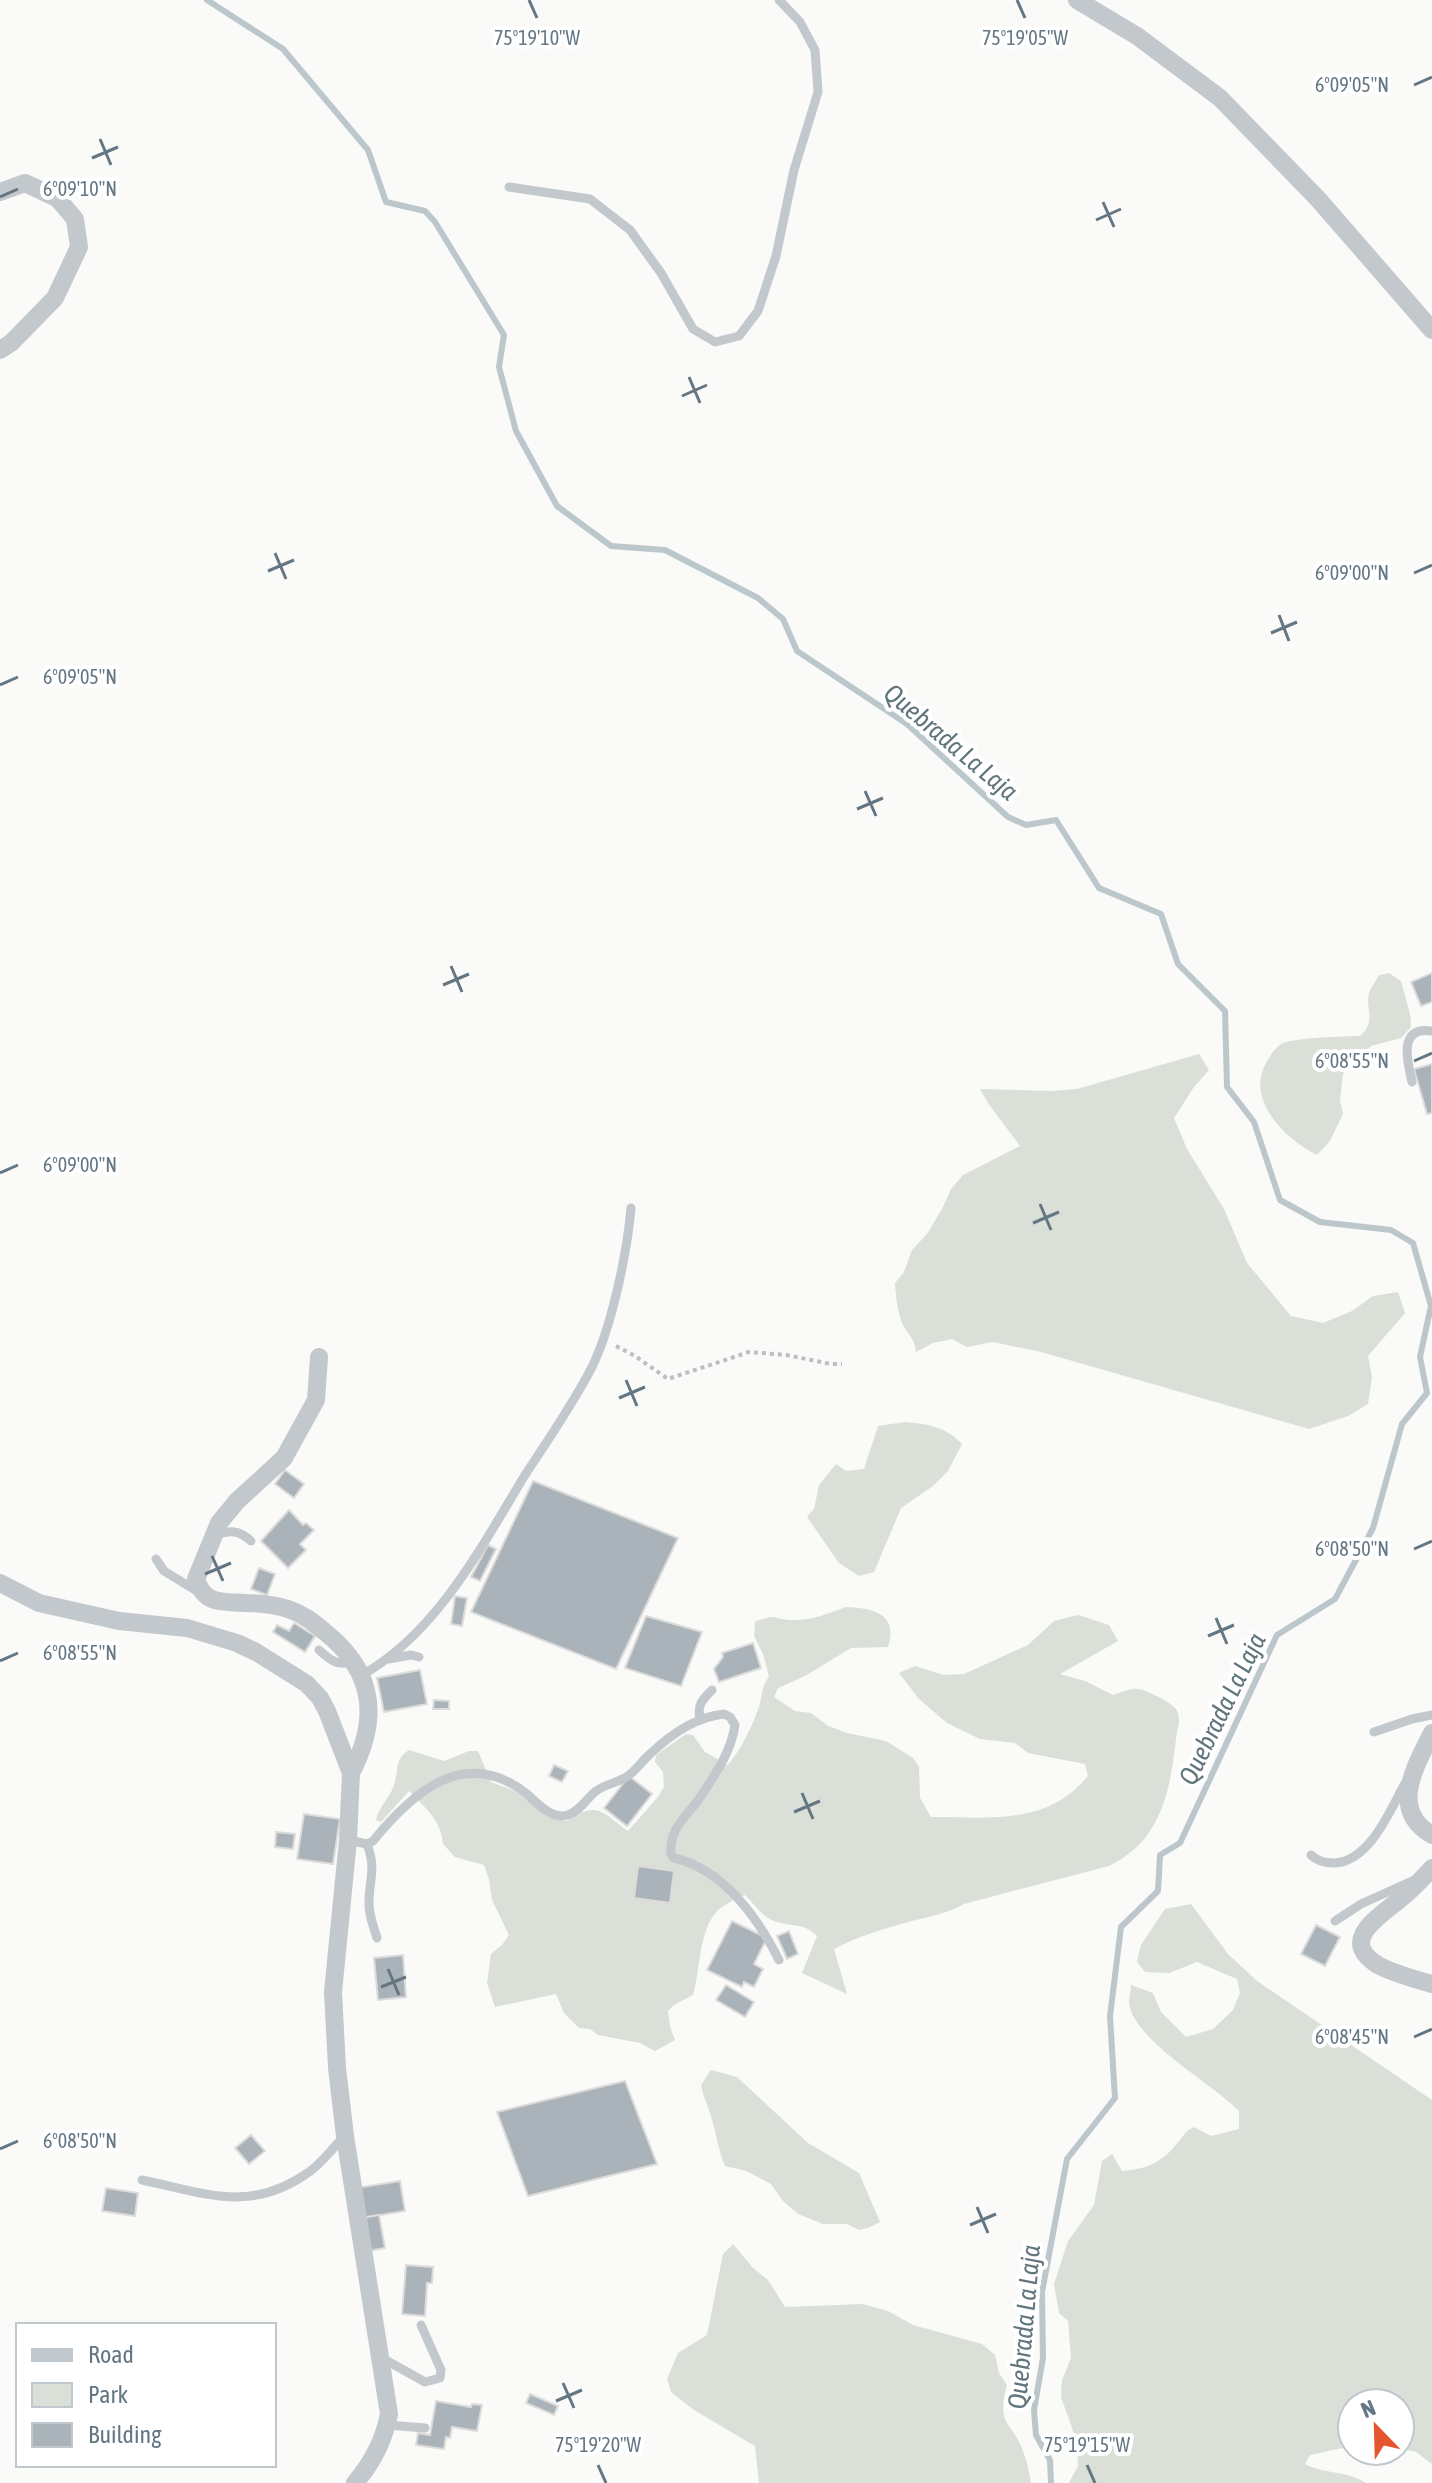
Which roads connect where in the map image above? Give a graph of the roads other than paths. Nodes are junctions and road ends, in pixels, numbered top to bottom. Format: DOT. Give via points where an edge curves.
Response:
graph roads {
  1 [pos="779,0"];
  2 [pos="1077,0"];
  3 [pos="509,187"];
  4 [pos="0,192"];
  5 [pos="1432,330"];
  6 [pos="0,350"];
  7 [pos="1432,1031"];
  8 [pos="1412,1082"];
  9 [pos="631,1208"];
  10 [pos="319,1357"];
  11 [pos="212,1536"];
  12 [pos="251,1541"];
  13 [pos="156,1559"];
  14 [pos="0,1583"];
  15 [pos="203,1594"];
  16 [pos="319,1650"];
  17 [pos="419,1657"];
  18 [pos="388,1659"];
  19 [pos="358,1667"];
  20 [pos="712,1690"];
  21 [pos="1432,1715"];
  22 [pos="700,1719"];
  23 [pos="1374,1732"];
  24 [pos="1432,1733"];
  25 [pos="1418,1761"];
  26 [pos="351,1773"];
  27 [pos="1432,1835"];
  28 [pos="348,1840"];
  29 [pos="367,1844"];
  30 [pos="1311,1855"];
  31 [pos="1430,1870"];
  32 [pos="1335,1921"];
  33 [pos="377,1938"];
  34 [pos="779,1960"];
  35 [pos="1432,1984"];
  36 [pos="345,2136"];
  37 [pos="142,2180"];
  38 [pos="421,2325"];
  39 [pos="378,2357"];
  40 [pos="387,2425"];
  41 [pos="425,2428"];
  42 [pos="355,2483"];
  1 -- 3 [label="lane" via="800,22 815,50 818,92 758,311 739,336 715,342 693,329 630,230 590,199"];
  2 -- 5 [label="street" via="1137,36 1220,98 1318,199"];
  4 -- 6 [label="street" via="25,183 57,198 75,219 79,247 55,298"];
  7 -- 8 [label="lane" via="1420,1029 1407,1045"];
  9 -- 18 [label="lane" via="623,1261 592,1367 462,1579"];
  10 -- 11 [label="street" via="316,1400 284,1458 237,1501"];
  11 -- 12 [label="lane" via="238,1532"];
  11 -- 15 [label="street" via="196,1579"];
  13 -- 15 [label="lane" via="164,1571"];
  14 -- 26 [label="street" via="39,1603 119,1621 187,1628 256,1652 320,1698"];
  15 -- 19 [label="street" via="306,1617"];
  16 -- 19 [label="lane" via="336,1663"];
  17 -- 18 [label="lane"];
  18 -- 19 [label="lane"];
  19 -- 26 [label="street" via="369,1716"];
  20 -- 22 [label="lane" via="700,1703"];
  21 -- 23 [label="lane"];
  22 -- 29 [label="lane" via="630,1774 598,1789 564,1816 544,1809 509,1783 461,1773 412,1798"];
  22 -- 34 [label="lane" via="730,1717 733,1740 672,1833 671,1854 722,1883 764,1931"];
  24 -- 25 [label="street"];
  25 -- 27 [label="street" via="1409,1811"];
  25 -- 30 [label="lane" via="1382,1827 1360,1852 1329,1863"];
  26 -- 28 [label="street"];
  28 -- 29 [label="lane"];
  28 -- 36 [label="street" via="333,1992"];
  29 -- 33 [label="lane" via="373,1868 368,1902"];
  31 -- 32 [label="lane"];
  31 -- 35 [label="street" via="1362,1936 1366,1954 1379,1966"];
  36 -- 37 [label="lane" via="312,2170 257,2197 233,2199"];
  36 -- 39 [label="street"];
  38 -- 39 [label="lane" via="440,2378 425,2382"];
  39 -- 40 [label="street"];
  40 -- 41 [label="lane"];
  40 -- 42 [label="street"];
}
